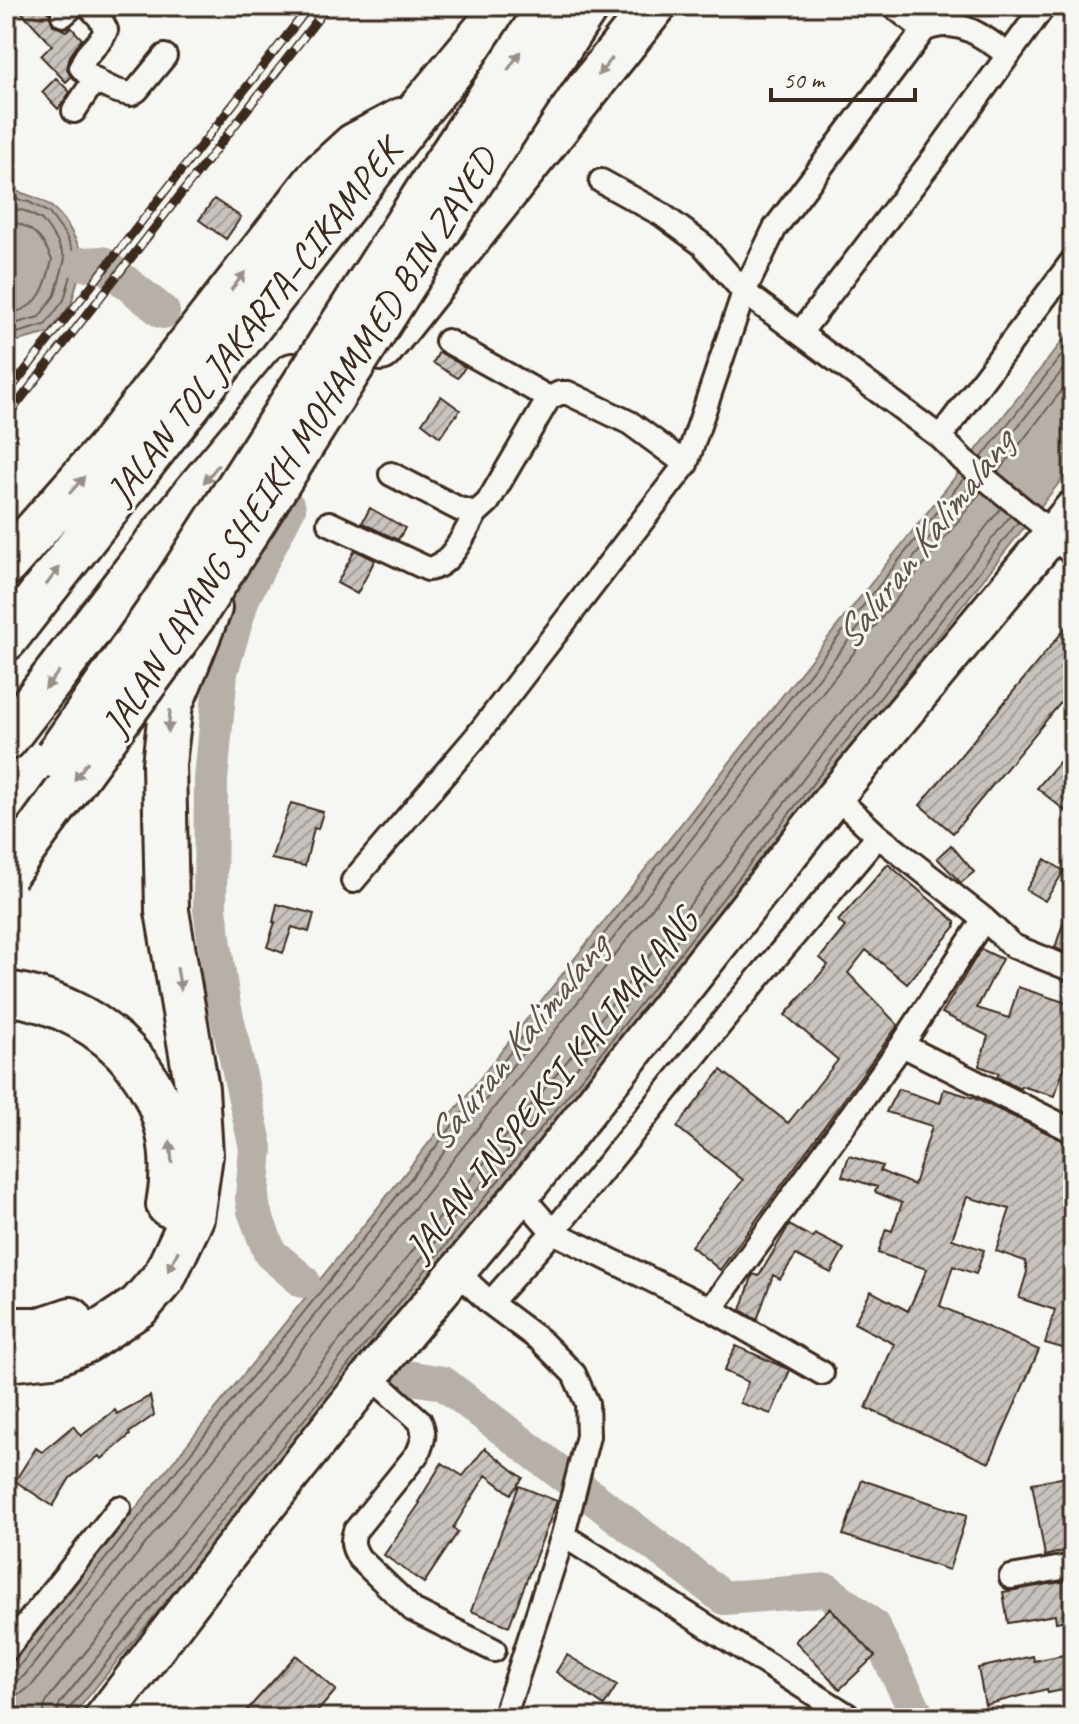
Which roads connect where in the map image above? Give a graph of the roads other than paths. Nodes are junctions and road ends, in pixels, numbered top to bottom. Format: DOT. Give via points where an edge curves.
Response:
graph roads {
  1 [pos="89,6"];
  2 [pos="505,6"];
  3 [pos="550,6"];
  4 [pos="587,6"];
  5 [pos="602,6"];
  6 [pos="654,6"];
  7 [pos="893,6"];
  8 [pos="1044,6"];
  9 [pos="924,30"];
  10 [pos="1008,55"];
  11 [pos="165,56"];
  12 [pos="95,79"];
  13 [pos="419,110"];
  14 [pos="74,111"];
  15 [pos="601,181"];
  16 [pos="1073,260"];
  17 [pos="744,292"];
  18 [pos="800,333"];
  19 [pos="447,341"];
  20 [pos="549,398"];
  21 [pos="940,437"];
  22 [pos="686,464"];
  23 [pos="391,474"];
  24 [pos="476,513"];
  25 [pos="329,523"];
  26 [pos="1059,529"];
  27 [pos="6,564"];
  28 [pos="6,639"];
  29 [pos="6,739"];
  30 [pos="835,796"];
  31 [pos="6,826"];
  32 [pos="878,836"];
  33 [pos="6,874"];
  34 [pos="353,881"];
  35 [pos="984,919"];
  36 [pos="1073,970"];
  37 [pos="6,993"];
  38 [pos="902,1045"];
  39 [pos="1073,1131"];
  40 [pos="521,1195"];
  41 [pos="553,1232"];
  42 [pos="456,1271"];
  43 [pos="490,1303"];
  44 [pos="711,1309"];
  45 [pos="6,1329"];
  46 [pos="6,1360"];
  47 [pos="822,1373"];
  48 [pos="370,1376"];
  49 [pos="119,1508"];
  50 [pos="563,1535"];
  51 [pos="1073,1566"];
  52 [pos="1011,1577"];
  53 [pos="6,1650"];
  54 [pos="494,1650"];
  55 [pos="103,1718"];
  56 [pos="504,1718"];
  57 [pos="852,1718"];
  1 -- 12 [label="street" via="106,30 81,67"];
  2 -- 13 [label="highway, JALAN TOL JAKARTA–CIKAMPEK"];
  31 -- 3 [label="highway, JALAN LAYANG SHEIKH MOHAMMED BIN ZAYED, one-way, bridge" via="165,601"];
  4 -- 33 [label="highway, JALAN LAYANG SHEIKH MOHAMMED BIN ZAYED, one-way, bridge" via="194,616"];
  5 -- 29 [label="highway, JALAN TOL JAKARTA–CIKAMPEK, one-way" via="194,494"];
  6 -- 46 [label="highway, one-way" via="317,430 234,561 202,624 171,704 164,764 167,911 197,1089 201,1155 192,1218 164,1277 139,1306 75,1346 52,1355"];
  7 -- 9 [label="street"];
  8 -- 10 [label="street"];
  9 -- 10 [label="street" via="958,25"];
  9 -- 17 [label="street" via="775,228"];
  10 -- 18 [label="street"];
  11 -- 12 [label="street" via="131,94"];
  12 -- 14 [label="street"];
  27 -- 13 [label="highway, one-way" via="112,444 320,176 354,145"];
  28 -- 13 [label="highway, JALAN TOL JAKARTA–CIKAMPEK, one-way"];
  15 -- 17 [label="street" via="703,245"];
  16 -- 21 [label="street"];
  17 -- 18 [label="street"];
  17 -- 22 [label="street"];
  18 -- 21 [label="street"];
  19 -- 20 [label="street"];
  20 -- 22 [label="street" via="568,393 630,423"];
  20 -- 24 [label="street" via="488,502"];
  21 -- 26 [label="street" via="963,460"];
  22 -- 34 [label="street" via="476,737"];
  23 -- 24 [label="street"];
  24 -- 25 [label="street" via="445,562 428,569"];
  26 -- 30 [label="main road, JALAN INSPEKSI KALIMALANG"];
  30 -- 32 [label="street"];
  30 -- 40 [label="main road, JALAN INSPEKSI KALIMALANG"];
  32 -- 35 [label="street"];
  32 -- 41 [label="street"];
  35 -- 36 [label="street" via="1013,946"];
  35 -- 38 [label="street"];
  45 -- 37 [label="highway, one-way" via="41,1329 79,1317 123,1283 149,1249 166,1211 172,1152 166,1117 126,1051 89,1022"];
  38 -- 39 [label="street"];
  38 -- 44 [label="street"];
  40 -- 41 [label="street"];
  40 -- 42 [label="main road, JALAN INSPEKSI KALIMALANG"];
  41 -- 43 [label="street"];
  41 -- 44 [label="street"];
  42 -- 43 [label="street"];
  42 -- 48 [label="main road, JALAN INSPEKSI KALIMALANG"];
  43 -- 50 [label="street" via="574,1374 587,1403 588,1436"];
  44 -- 47 [label="street"];
  48 -- 54 [label="street" via="420,1421 424,1441 355,1531 353,1549 413,1610"];
  48 -- 55 [label="main road, JALAN INSPEKSI KALIMALANG"];
  49 -- 53 [label="street"];
  50 -- 56 [label="street"];
  50 -- 57 [label="street"];
  51 -- 52 [label="street"];
}
